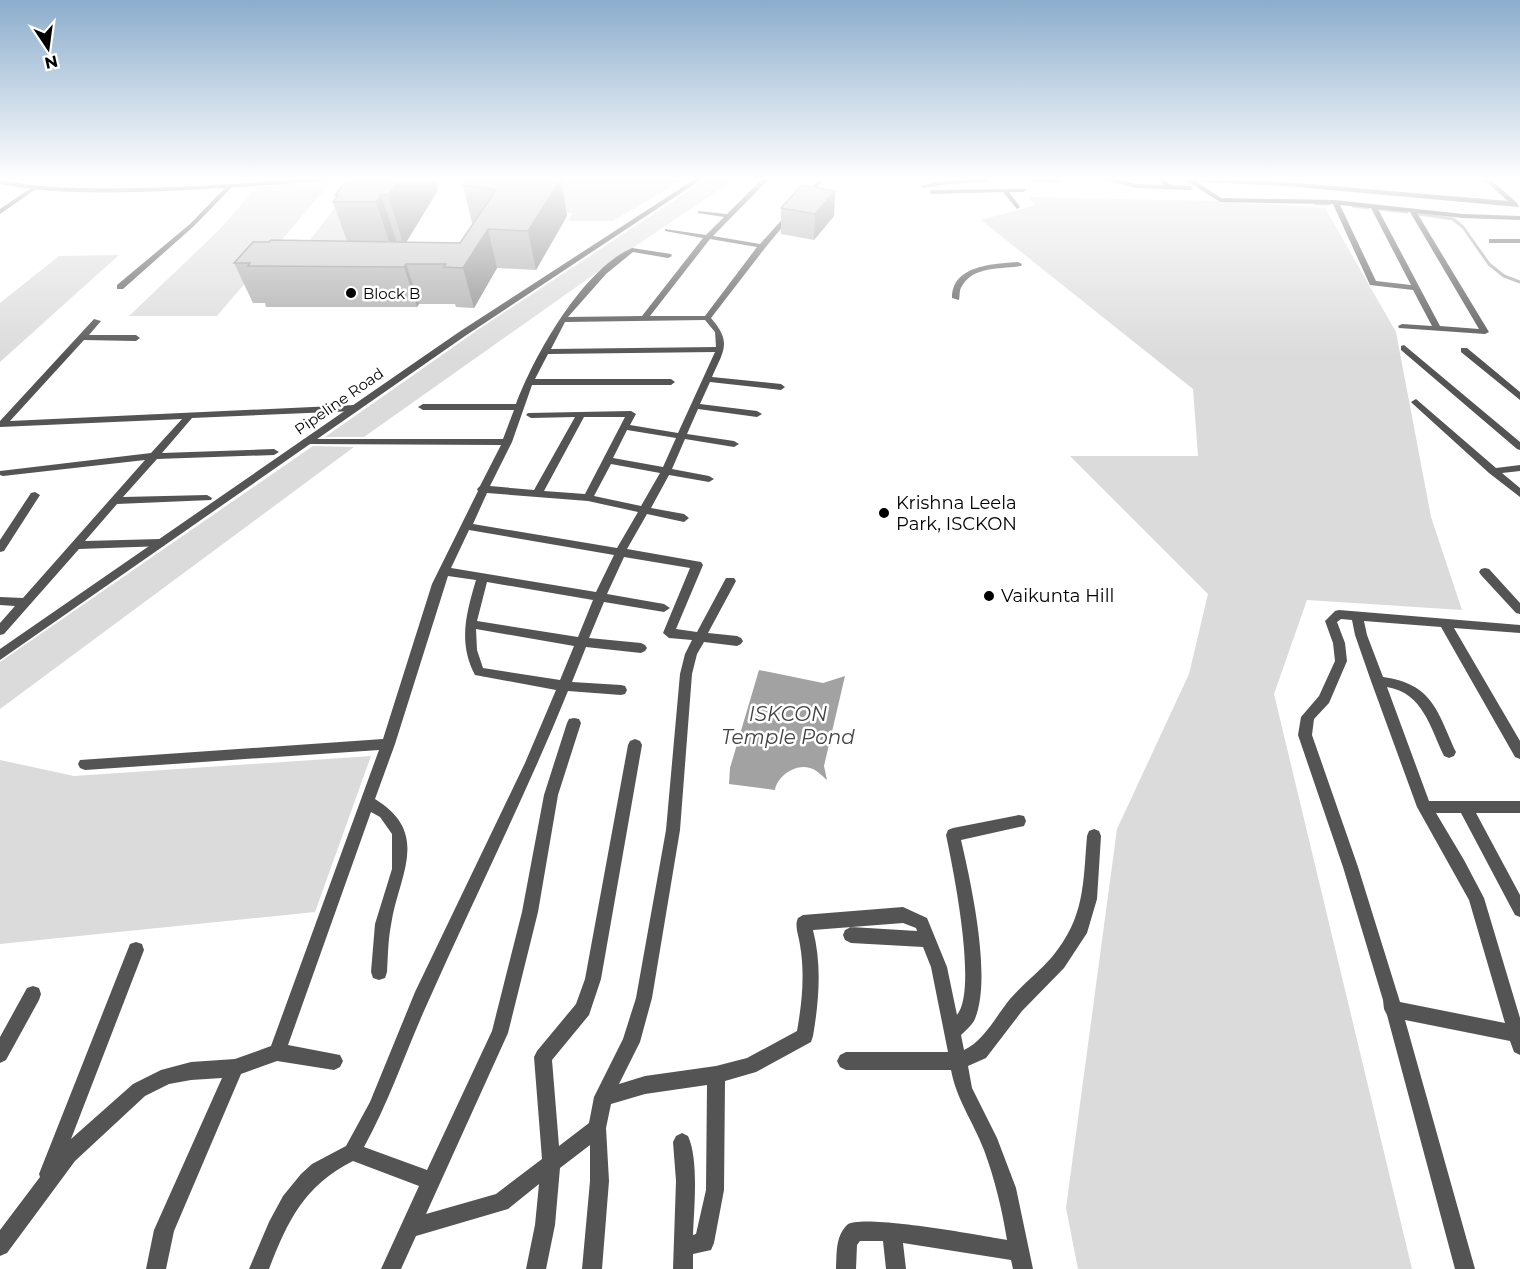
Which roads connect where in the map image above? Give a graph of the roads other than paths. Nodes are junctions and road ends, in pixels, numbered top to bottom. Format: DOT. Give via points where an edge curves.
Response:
graph roads {
  1 [pos="177,238"];
  2 [pos="609,238"];
  3 [pos="707,238"];
  4 [pos="715,238"];
  5 [pos="769,238"];
  6 [pos="1352,238"];
  7 [pos="1390,238"];
  8 [pos="1429,238"];
  9 [pos="1492,241"];
  10 [pos="1520,241"];
  11 [pos="762,246"];
  12 [pos="668,256"];
  13 [pos="1018,264"];
  14 [pos="120,287"];
  15 [pos="1416,288"];
  16 [pos="956,298"];
  17 [pos="707,318"];
  18 [pos="562,320"];
  19 [pos="643,320"];
  20 [pos="97,321"];
  21 [pos="1402,326"];
  22 [pos="1437,328"];
  23 [pos="82,337"];
  24 [pos="136,339"];
  25 [pos="1404,348"];
  26 [pos="720,349"];
  27 [pos="1464,350"];
  28 [pos="544,352"];
  29 [pos="709,379"];
  30 [pos="529,382"];
  31 [pos="671,382"];
  32 [pos="782,387"];
  33 [pos="1520,397"];
  34 [pos="1416,402"];
  35 [pos="696,406"];
  36 [pos="423,407"];
  37 [pos="520,407"];
  38 [pos="355,408"];
  39 [pos="757,414"];
  40 [pos="531,415"];
  41 [pos="581,415"];
  42 [pos="190,416"];
  43 [pos="1,424"];
  44 [pos="624,427"];
  45 [pos="683,435"];
  46 [pos="307,441"];
  47 [pos="507,442"];
  48 [pos="734,444"];
  49 [pos="1520,447"];
  50 [pos="274,452"];
  51 [pos="154,456"];
  52 [pos="608,460"];
  53 [pos="1520,468"];
  54 [pos="666,471"];
  55 [pos="1493,471"];
  56 [pos="3,473"];
  57 [pos="709,479"];
  58 [pos="482,489"];
  59 [pos="538,493"];
  60 [pos="1520,494"];
  61 [pos="35,495"];
  62 [pos="207,498"];
  63 [pos="588,498"];
  64 [pos="115,501"];
  65 [pos="644,509"];
  66 [pos="684,518"];
  67 [pos="465,526"];
  68 [pos="160,543"];
  69 [pos="76,545"];
  70 [pos="0,548"];
  71 [pos="621,551"];
  72 [pos="444,571"];
  73 [pos="1485,572"];
  74 [pos="482,578"];
  75 [pos="730,581"];
  76 [pos="600,597"];
  77 [pos="0,601"];
  78 [pos="26,602"];
  79 [pos="664,608"];
  80 [pos="1520,610"];
  81 [pos="1357,616"];
  82 [pos="1445,623"];
  83 [pos="470,624"];
  84 [pos="0,631"];
  85 [pos="1519,631"];
  86 [pos="700,637"];
  87 [pos="737,641"];
  88 [pos="580,642"];
  89 [pos="641,648"];
  90 [pos="0,655"];
  91 [pos="1377,681"];
  92 [pos="563,686"];
  93 [pos="621,690"];
  94 [pos="574,723"];
  95 [pos="388,744"];
  96 [pos="635,745"];
  97 [pos="1449,752"];
  98 [pos="1520,753"];
  99 [pos="85,764"];
  100 [pos="367,802"];
  101 [pos="1424,807"];
  102 [pos="1520,807"];
  103 [pos="1466,809"];
  104 [pos="1019,822"];
  105 [pos="1094,836"];
  106 [pos="1520,910"];
  107 [pos="851,935"];
  108 [pos="928,939"];
  109 [pos="136,950"];
  110 [pos="379,972"];
  111 [pos="33,994"];
  112 [pos="1392,1009"];
  113 [pos="953,1031"];
  114 [pos="1518,1040"];
  115 [pos="277,1052"];
  116 [pos="0,1054"];
  117 [pos="846,1060"];
  118 [pos="334,1061"];
  119 [pos="960,1061"];
  120 [pos="235,1068"];
  121 [pos="716,1075"];
  122 [pos="603,1097"];
  123 [pos="597,1128"];
  124 [pos="682,1142"];
  125 [pos="352,1152"];
  126 [pos="551,1161"];
  127 [pos="430,1181"];
  128 [pos="42,1189"];
  129 [pos="411,1228"];
  130 [pos="892,1232"];
  131 [pos="0,1246"];
  132 [pos="683,1246"];
  133 [pos="1020,1260"];
  134 [pos="156,1269"];
  135 [pos="259,1269"];
  136 [pos="391,1269"];
  137 [pos="536,1269"];
  138 [pos="592,1269"];
  139 [pos="683,1269"];
  140 [pos="846,1269"];
  141 [pos="896,1269"];
  142 [pos="1465,1269"];
  1 -- 14 [label="street"];
  2 -- 38 [label="street, Pipeline Road"];
  3 -- 19 [label="street"];
  4 -- 11 [label="street"];
  5 -- 11 [label="street"];
  6 -- 15 [label="street" via="1373,283"];
  7 -- 15 [label="street"];
  8 -- 22 [label="street" via="1485,332"];
  9 -- 10 [label="street"];
  11 -- 17 [label="street"];
  12 -- 18 [label="street" via="633,250 603,272"];
  13 -- 16 [label="street" via="990,266 969,273 956,288"];
  15 -- 22 [label="street"];
  17 -- 19 [label="street"];
  17 -- 26 [label="street" via="719,332"];
  18 -- 19 [label="street"];
  18 -- 28 [label="street"];
  20 -- 23 [label="street"];
  21 -- 22 [label="street"];
  23 -- 24 [label="street"];
  23 -- 43 [label="street"];
  25 -- 49 [label="street"];
  26 -- 28 [label="street"];
  26 -- 29 [label="street"];
  27 -- 33 [label="street"];
  28 -- 30 [label="street"];
  29 -- 32 [label="street"];
  29 -- 35 [label="street"];
  30 -- 31 [label="street"];
  30 -- 37 [label="street"];
  34 -- 55 [label="street"];
  35 -- 39 [label="street"];
  35 -- 45 [label="street"];
  36 -- 37 [label="street"];
  37 -- 47 [label="street"];
  38 -- 42 [label="street"];
  38 -- 46 [label="street, Pipeline Road"];
  40 -- 41 [label="street"];
  41 -- 44 [label="street" via="631,414"];
  41 -- 59 [label="street"];
  42 -- 43 [label="street"];
  42 -- 51 [label="street"];
  44 -- 45 [label="street"];
  44 -- 52 [label="street"];
  45 -- 48 [label="street"];
  45 -- 54 [label="street"];
  46 -- 47 [label="street"];
  46 -- 68 [label="street, Pipeline Road"];
  47 -- 58 [label="street"];
  50 -- 51 [label="street"];
  51 -- 56 [label="street"];
  51 -- 64 [label="street"];
  52 -- 54 [label="street"];
  52 -- 63 [label="street"];
  53 -- 55 [label="street"];
  54 -- 57 [label="street"];
  54 -- 65 [label="street"];
  55 -- 60 [label="street"];
  58 -- 59 [label="street"];
  58 -- 67 [label="street"];
  59 -- 63 [label="street"];
  61 -- 70 [label="street"];
  62 -- 64 [label="street"];
  63 -- 65 [label="street"];
  64 -- 69 [label="street"];
  65 -- 66 [label="street"];
  65 -- 71 [label="street"];
  67 -- 71 [label="street"];
  67 -- 72 [label="street"];
  68 -- 69 [label="street"];
  68 -- 90 [label="street, Pipeline Road"];
  69 -- 78 [label="street"];
  71 -- 76 [label="street"];
  71 -- 86 [label="street" via="697,565 669,633"];
  72 -- 74 [label="street"];
  72 -- 95 [label="street"];
  73 -- 80 [label="street"];
  74 -- 76 [label="street"];
  74 -- 83 [label="street"];
  75 -- 86 [label="street"];
  76 -- 79 [label="street"];
  76 -- 88 [label="street"];
  77 -- 78 [label="street"];
  78 -- 84 [label="street"];
  81 -- 82 [label="street"];
  81 -- 91 [label="street"];
  81 -- 112 [label="street" via="1339,614 1331,621 1341,660 1324,699 1308,717 1305,735"];
  82 -- 85 [label="street"];
  82 -- 98 [label="street"];
  83 -- 88 [label="street"];
  83 -- 92 [label="street" via="473,662 480,672"];
  86 -- 87 [label="street"];
  86 -- 122 [label="street" via="686,674 673,830 644,998 631,1042"];
  88 -- 89 [label="street"];
  88 -- 92 [label="street"];
  91 -- 97 [label="street" via="1398,682 1418,694"];
  91 -- 101 [label="street"];
  92 -- 93 [label="street"];
  92 -- 125 [label="street" via="376,1108"];
  94 -- 127 [label="street" via="551,795 530,912 500,1033"];
  95 -- 99 [label="street"];
  95 -- 100 [label="street"];
  96 -- 126 [label="street" via="593,979 583,1009 543,1057"];
  100 -- 110 [label="street" via="385,813 399,832 399,869 383,924"];
  100 -- 115 [label="street"];
  101 -- 103 [label="street"];
  101 -- 114 [label="street" via="1476,898"];
  102 -- 103 [label="street"];
  103 -- 106 [label="street"];
  104 -- 113 [label="street" via="953,835 963,873 973,983 968,1015"];
  105 -- 119 [label="street" via="1089,899 1081,928 1058,962 1016,1005 980,1052"];
  107 -- 108 [label="street"];
  108 -- 113 [label="street" via="939,967"];
  108 -- 121 [label="street" via="922,923 903,915 803,923 810,946 810,1009 805,1036 750,1066"];
  109 -- 128 [label="street"];
  111 -- 116 [label="street"];
  112 -- 114 [label="street"];
  112 -- 142 [label="street"];
  113 -- 119 [label="street"];
  115 -- 118 [label="street"];
  115 -- 120 [label="street"];
  117 -- 119 [label="street"];
  119 -- 133 [label="street" via="964,1090 991,1144 1007,1188"];
  120 -- 128 [label="street" via="167,1076 140,1090 68,1154"];
  120 -- 134 [label="street" via="164,1230"];
  121 -- 122 [label="street" via="666,1080"];
  121 -- 132 [label="street" via="712,1208 705,1243"];
  122 -- 123 [label="street"];
  123 -- 126 [label="street"];
  123 -- 138 [label="street" via="600,1192"];
  124 -- 132 [label="street" via="686,1181"];
  125 -- 127 [label="street"];
  125 -- 135 [label="street" via="319,1170 298,1189 274,1230"];
  126 -- 129 [label="street" via="501,1202"];
  126 -- 137 [label="street"];
  127 -- 129 [label="street"];
  128 -- 131 [label="street"];
  129 -- 136 [label="street"];
  130 -- 133 [label="street"];
  130 -- 140 [label="street" via="855,1231 847,1242"];
  130 -- 141 [label="street"];
  132 -- 139 [label="street"];
}
